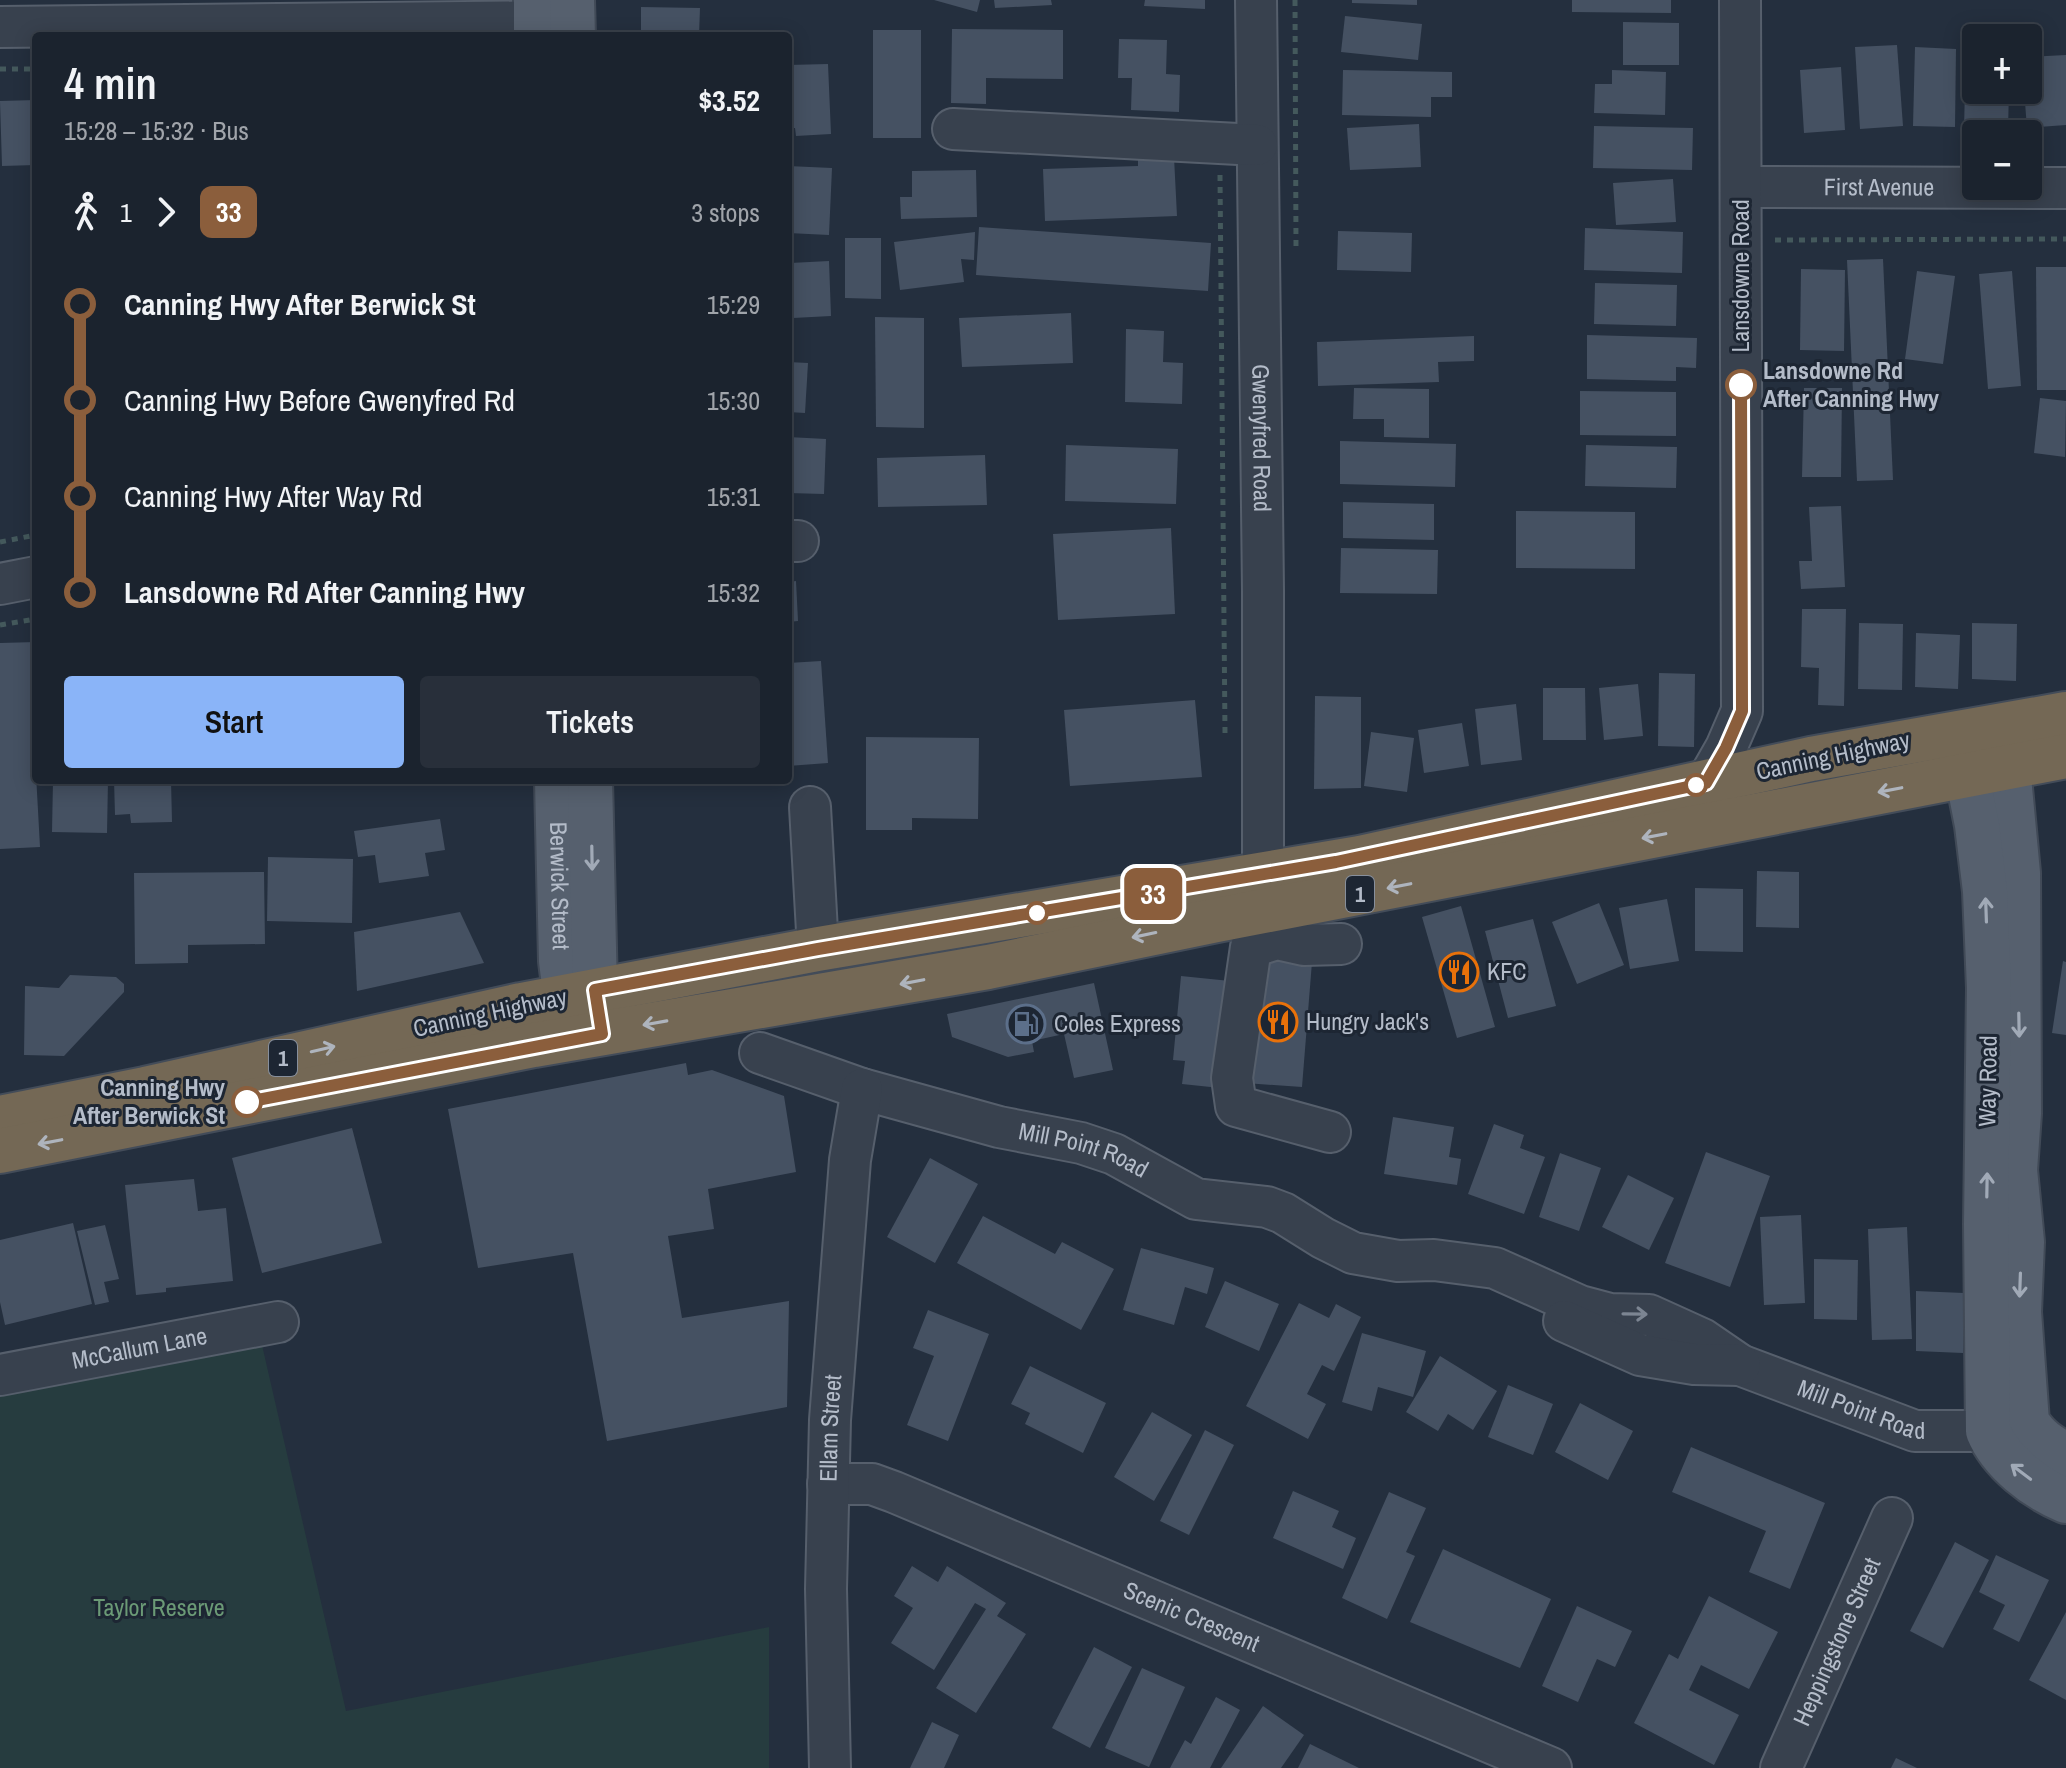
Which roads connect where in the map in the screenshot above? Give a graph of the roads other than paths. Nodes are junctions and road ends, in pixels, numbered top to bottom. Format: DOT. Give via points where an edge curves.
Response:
graph roads {
  1 [pos="1256,0"];
  2 [pos="1740,0"];
  3 [pos="554,19"];
  4 [pos="0,27"];
  5 [pos="953,129"];
  6 [pos="1238,144"];
  7 [pos="1741,187"];
  8 [pos="2066,188"];
  9 [pos="32,578"];
  10 [pos="0,584"];
  11 [pos="2066,714"];
  12 [pos="1977,730"];
  13 [pos="2066,756"];
  14 [pos="1987,771"];
  15 [pos="1706,783"];
  16 [pos="557,784"];
  17 [pos="590,784"];
  18 [pos="810,807"];
  19 [pos="1263,876"];
  20 [pos="1341,944"];
  21 [pos="818,949"];
  22 [pos="581,993"];
  23 [pos="586,1036"];
  24 [pos="760,1053"];
  25 [pos="862,1089"];
  26 [pos="0,1118"];
  27 [pos="1330,1132"];
  28 [pos="0,1151"];
  29 [pos="278,1322"];
  30 [pos="0,1375"];
  31 [pos="2008,1426"];
  32 [pos="2066,1455"];
  33 [pos="828,1484"];
  34 [pos="2066,1501"];
  35 [pos="1892,1518"];
  36 [pos="830,1768"];
  37 [pos="1551,1768"];
  38 [pos="1781,1768"];
  1 -- 6 [label="street, Gwenyfred Road"];
  2 -- 7 [label="street, Lansdowne Road"];
  3 -- 4 [label="street"];
  5 -- 6 [label="street"];
  6 -- 19 [label="street, Gwenyfred Road" via="1263,591"];
  7 -- 8 [label="street, First Avenue"];
  7 -- 15 [label="street, Lansdowne Road" via="1742,711"];
  9 -- 10 [label="street"];
  11 -- 12 [label="highway, Canning Highway / 1"];
  12 -- 14 [label="main road, Way Road"];
  12 -- 15 [label="highway, Canning Highway / 1"];
  13 -- 14 [label="highway, Canning Highway / 1"];
  14 -- 23 [label="highway, Canning Highway / 1, one-way" via="988,967"];
  14 -- 31 [label="main road, Way Road" via="2018,873 2015,1170 2022,1242"];
  15 -- 19 [label="highway, Canning Highway / 1"];
  16 -- 22 [label="main road, Berwick Street" via="561,961"];
  17 -- 22 [label="main road, Berwick Street, one-way"];
  18 -- 21 [label="street"];
  19 -- 21 [label="highway, Canning Highway / 1"];
  20 -- 27 [label="street" via="1277,939 1251,947 1232,1078 1236,1106"];
  21 -- 22 [label="highway, Canning Highway / 1"];
  22 -- 23 [label="main road, Berwick Street"];
  26 -- 22 [label="highway, Canning Highway / 1, one-way"];
  23 -- 28 [label="highway, Canning Highway / 1, one-way"];
  24 -- 25 [label="street, Mill Point Road"];
  25 -- 31 [label="street, Mill Point Road" via="1114,1154 1196,1199 1267,1207 1353,1253 1495,1268 1640,1355 1740,1365 1915,1431"];
  25 -- 33 [label="street, Ellam Street" via="850,1160"];
  29 -- 30 [label="street, McCallum Lane"];
  31 -- 32 [label="main road" via="2036,1435"];
  34 -- 31 [label="main road, one-way" via="2023,1475 1994,1446"];
  33 -- 36 [label="street, Ellam Street"];
  33 -- 37 [label="street, Scenic Crescent" via="872,1484 894,1492"];
  35 -- 38 [label="street, Heppingstone Street"];
}
